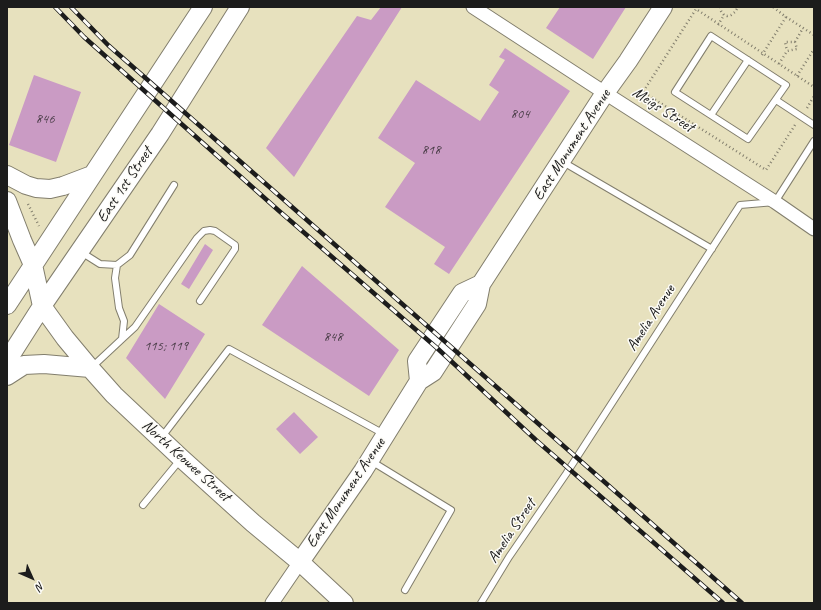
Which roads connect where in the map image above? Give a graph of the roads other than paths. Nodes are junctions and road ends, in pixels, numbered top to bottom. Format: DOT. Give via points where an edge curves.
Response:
graph roads {
  1 [pos="203,7"];
  2 [pos="240,7"];
  3 [pos="663,7"];
  4 [pos="479,9"];
  5 [pos="748,60"];
  6 [pos="605,94"];
  7 [pos="776,100"];
  8 [pos="711,115"];
  9 [pos="814,125"];
  10 [pos="814,142"];
  11 [pos="561,161"];
  12 [pos="7,175"];
  13 [pos="92,175"];
  14 [pos="174,185"];
  15 [pos="7,200"];
  16 [pos="775,202"];
  17 [pos="814,229"];
  18 [pos="712,249"];
  19 [pos="79,251"];
  20 [pos="33,265"];
  21 [pos="117,265"];
  22 [pos="10,292"];
  23 [pos="200,301"];
  24 [pos="42,306"];
  25 [pos="122,339"];
  26 [pos="7,360"];
  27 [pos="90,368"];
  28 [pos="7,376"];
  29 [pos="386,434"];
  30 [pos="160,439"];
  31 [pos="181,458"];
  32 [pos="370,460"];
  33 [pos="566,474"];
  34 [pos="143,505"];
  35 [pos="300,562"];
  36 [pos="405,590"];
  37 [pos="272,603"];
  38 [pos="344,603"];
  39 [pos="481,603"];
  1 -- 13 [label="main road, East 1st Street"];
  2 -- 19 [label="main road, East 1st Street" via="160,134"];
  3 -- 6 [label="main road, East Monument Avenue"];
  4 -- 6 [label="street, Meigs Street"];
  5 -- 7 [label="lane" via="786,85"];
  5 -- 8 [label="lane"];
  5 -- 8 [label="lane" via="711,36 675,92"];
  6 -- 11 [label="main road, East Monument Avenue"];
  6 -- 16 [label="street, Meigs Street"];
  7 -- 8 [label="lane" via="748,139"];
  7 -- 9 [label="lane"];
  10 -- 16 [label="lane"];
  11 -- 18 [label="lane"];
  11 -- 29 [label="main road, East Monument Avenue" via="481,284 477,304 433,372 418,381"];
  12 -- 13 [label="main road" via="26,185 50,190"];
  13 -- 20 [label="main road, East 1st Street"];
  14 -- 21 [label="lane" via="130,255"];
  15 -- 20 [label="main road, North Keowee Street"];
  16 -- 17 [label="street, Meigs Street"];
  16 -- 18 [label="lane, Amelia Avenue" via="740,205"];
  18 -- 33 [label="lane, Amelia Avenue"];
  19 -- 21 [label="lane" via="100,264"];
  19 -- 24 [label="main road, East 1st Street"];
  20 -- 22 [label="main road, East 1st Street"];
  20 -- 24 [label="main road, North Keowee Street"];
  21 -- 25 [label="lane" via="115,278 119,308 124,321"];
  22 -- 24 [label="main road, North Keowee Street"];
  23 -- 25 [label="lane" via="235,249 235,246 210,230 204,231 197,238 135,327"];
  24 -- 26 [label="main road, East 1st Street"];
  24 -- 27 [label="main road, North Keowee Street"];
  25 -- 27 [label="lane"];
  27 -- 28 [label="main road" via="24,365"];
  27 -- 30 [label="main road, North Keowee Street"];
  29 -- 30 [label="lane" via="228,349"];
  29 -- 32 [label="main road, East Monument Avenue"];
  30 -- 31 [label="main road, North Keowee Street"];
  31 -- 34 [label="lane"];
  31 -- 35 [label="main road, North Keowee Street"];
  32 -- 35 [label="main road, East Monument Avenue"];
  32 -- 36 [label="lane" via="451,510"];
  33 -- 39 [label="lane, Amelia Street"];
  35 -- 37 [label="street, East Monument Avenue"];
  35 -- 38 [label="main road, North Keowee Street"];
}
